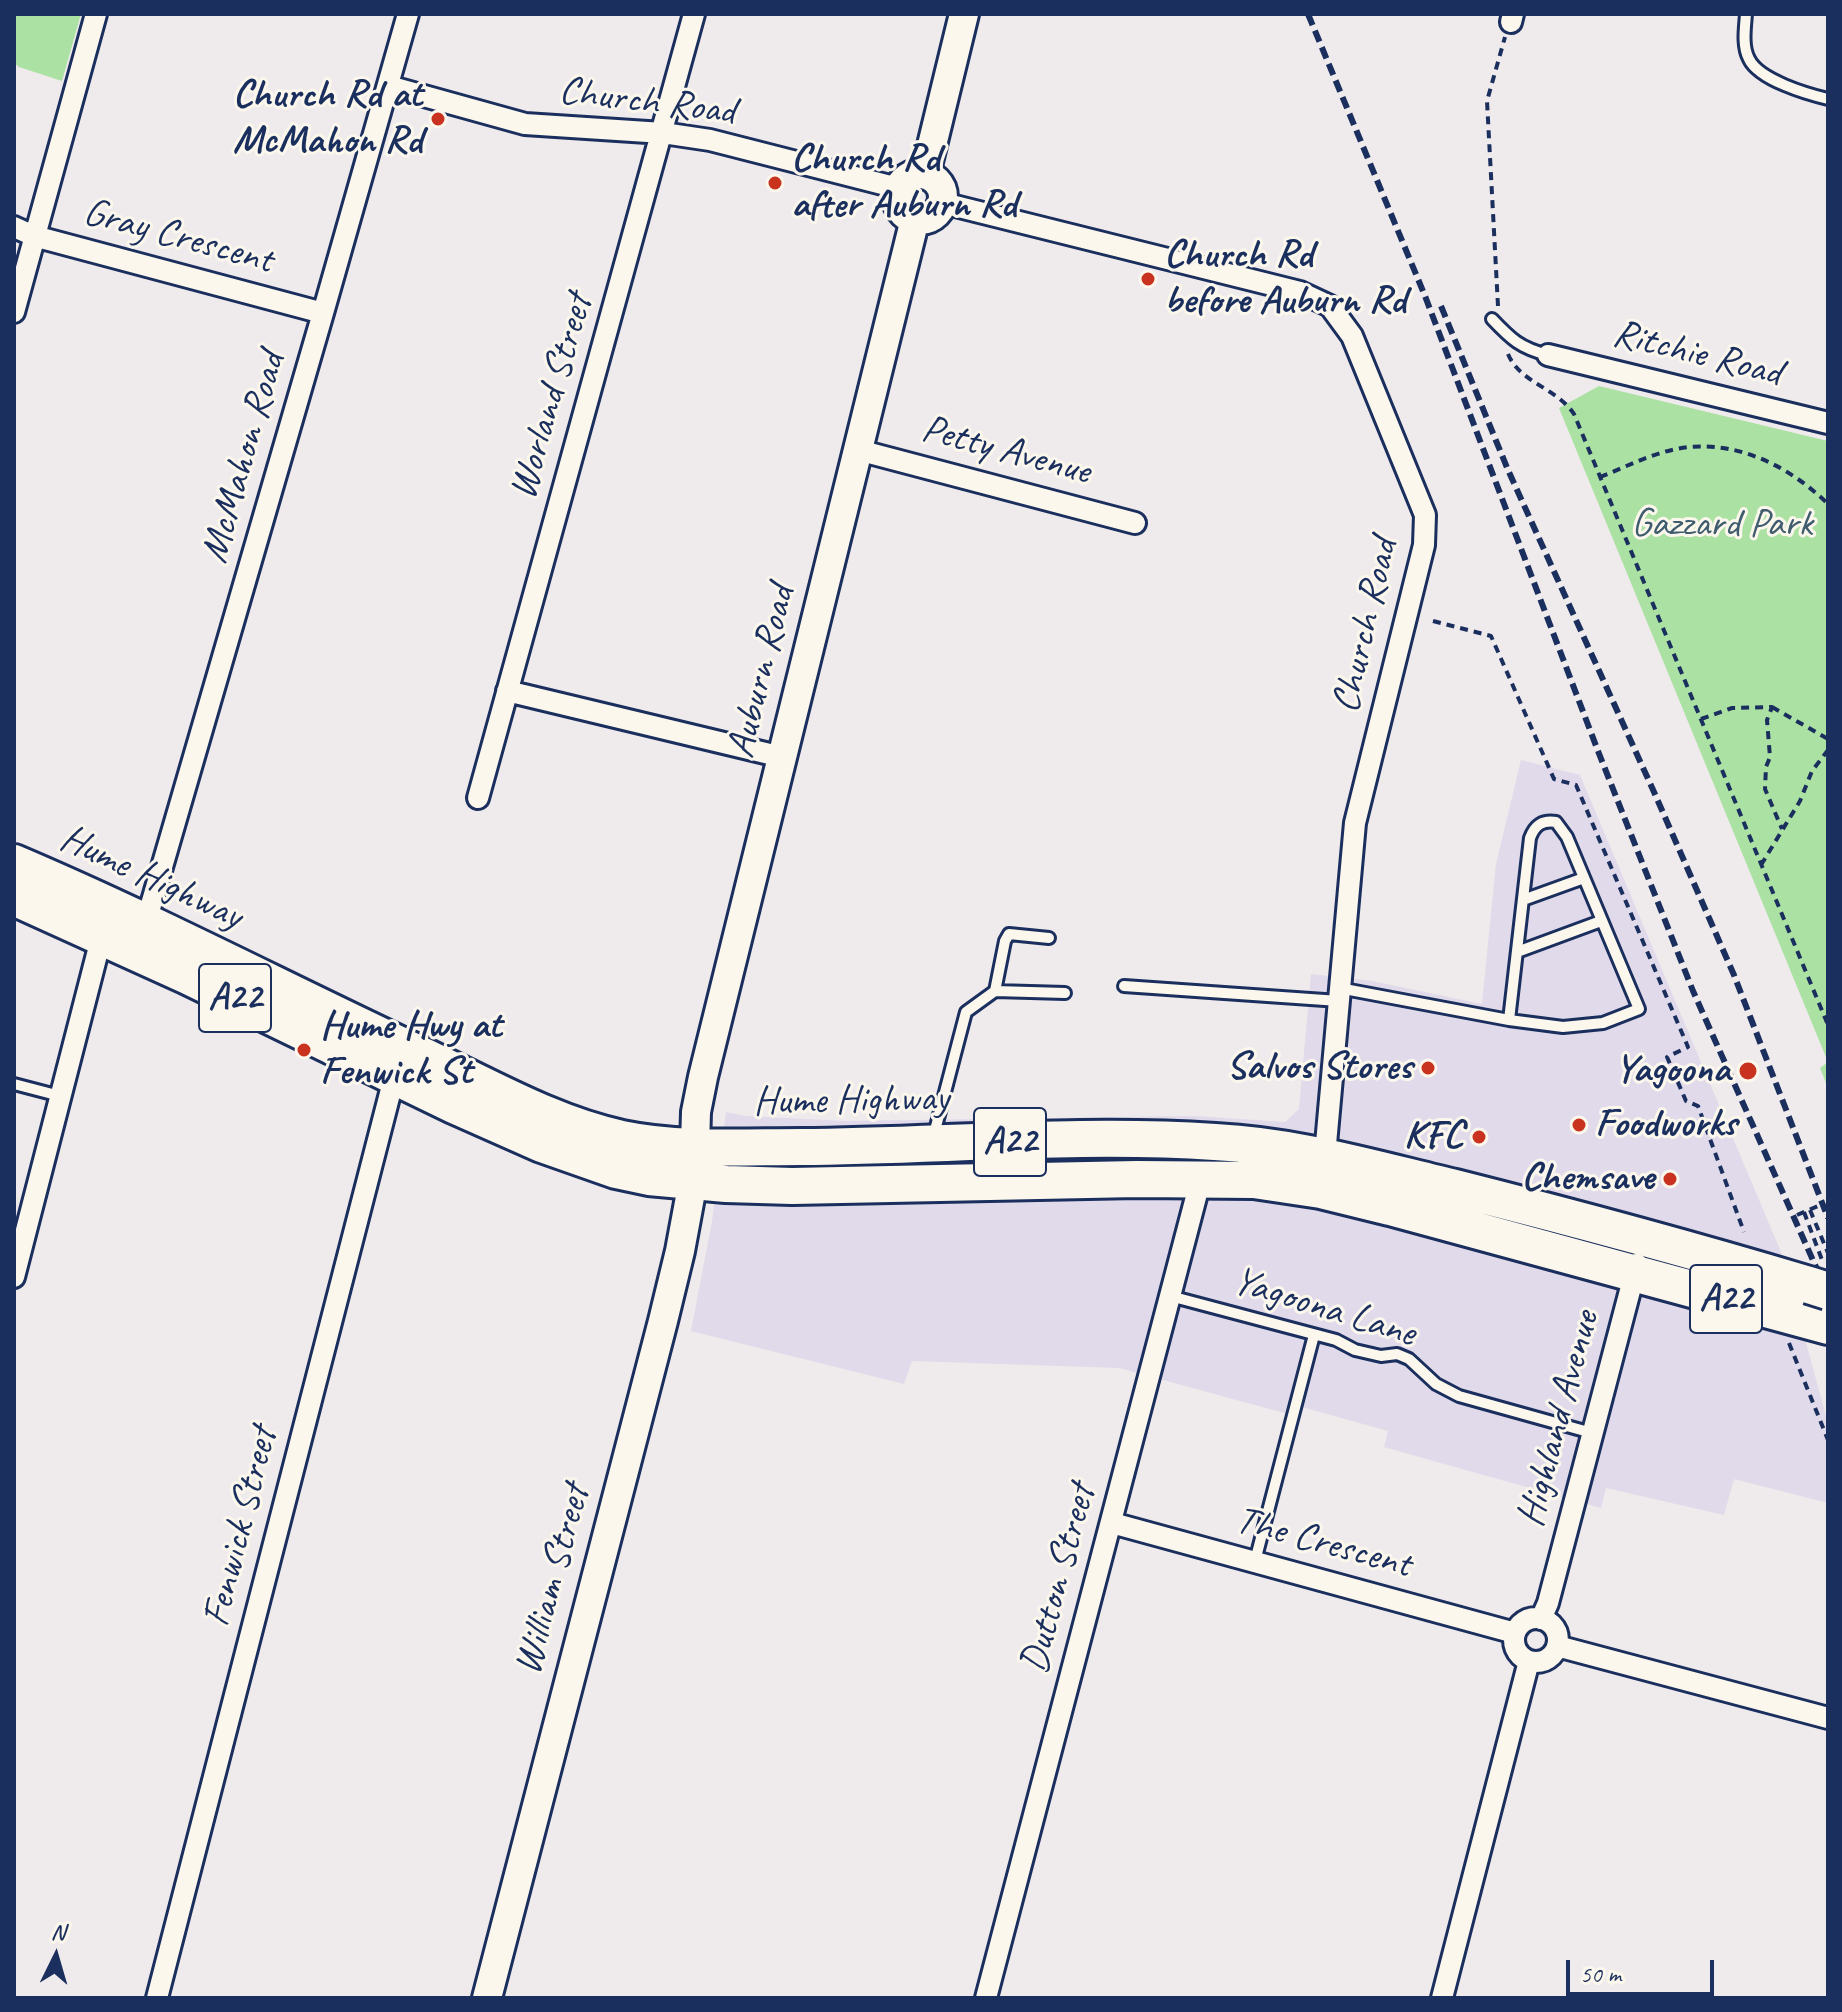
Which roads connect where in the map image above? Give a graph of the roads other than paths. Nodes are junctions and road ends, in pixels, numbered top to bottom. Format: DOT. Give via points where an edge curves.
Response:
graph roads {
  1 [pos="96,14"];
  2 [pos="408,14"];
  3 [pos="694,14"];
  4 [pos="964,14"];
  5 [pos="1746,14"];
  6 [pos="388,86"];
  7 [pos="1828,99"];
  8 [pos="663,133"];
  9 [pos="925,174"];
  10 [pos="898,188"];
  11 [pos="943,203"];
  12 [pos="915,219"];
  13 [pos="14,227"];
  14 [pos="34,236"];
  15 [pos="14,312"];
  16 [pos="323,313"];
  17 [pos="1492,319"];
  18 [pos="1548,355"];
  19 [pos="1828,423"];
  20 [pos="858,450"];
  21 [pos="1135,523"];
  22 [pos="507,691"];
  23 [pos="782,757"];
  24 [pos="478,798"];
  25 [pos="14,863"];
  26 [pos="1584,878"];
  27 [pos="14,897"];
  28 [pos="1523,900"];
  29 [pos="1601,921"];
  30 [pos="146,922"];
  31 [pos="102,935"];
  32 [pos="1049,938"];
  33 [pos="1517,952"];
  34 [pos="1124,986"];
  35 [pos="995,991"];
  36 [pos="1065,993"];
  37 [pos="1339,994"];
  38 [pos="1509,1020"];
  39 [pos="395,1074"];
  40 [pos="14,1084"];
  41 [pos="60,1096"];
  42 [pos="931,1144"];
  43 [pos="695,1145"];
  44 [pos="1323,1173"];
  45 [pos="1201,1178"];
  46 [pos="693,1181"];
  47 [pos="1644,1237"];
  48 [pos="1634,1275"];
  49 [pos="14,1277"];
  50 [pos="1170,1296"];
  51 [pos="1816,1303"];
  52 [pos="1314,1335"];
  53 [pos="1592,1433"];
  54 [pos="1112,1523"];
  55 [pos="1255,1561"];
  56 [pos="1541,1619"];
  57 [pos="1515,1633"];
  58 [pos="1557,1646"];
  59 [pos="1529,1661"];
  60 [pos="1828,1718"];
  61 [pos="157,1998"];
  62 [pos="487,1998"];
  63 [pos="986,1998"];
  64 [pos="1442,1998"];
  1 -- 14 [label="street"];
  2 -- 6 [label="street, McMahon Road"];
  3 -- 8 [label="street, Worland Street"];
  4 -- 9 [label="main road"];
  5 -- 7 [label="lane" via="1749,60 1798,92"];
  6 -- 8 [label="street, Church Road" via="525,124"];
  6 -- 16 [label="street, McMahon Road"];
  8 -- 10 [label="street, Church Road"];
  8 -- 22 [label="street, Worland Street"];
  9 -- 10 [label="main road" via="910,175"];
  9 -- 11 [label="main road" via="943,191"];
  10 -- 12 [label="main road" via="899,204"];
  11 -- 12 [label="main road" via="926,220"];
  11 -- 37 [label="street, Church Road" via="1300,292 1330,306 1352,336 1425,515 1426,530 1355,823"];
  12 -- 20 [label="main road, Auburn Road"];
  13 -- 14 [label="street, Gray Crescent"];
  14 -- 15 [label="street"];
  14 -- 16 [label="street, Gray Crescent"];
  16 -- 30 [label="street, McMahon Road"];
  17 -- 18 [label="lane" via="1527,350"];
  18 -- 19 [label="street, Ritchie Road"];
  20 -- 21 [label="street, Petty Avenue"];
  20 -- 23 [label="main road, Auburn Road"];
  22 -- 23 [label="street"];
  22 -- 24 [label="street, Worland Street"];
  23 -- 43 [label="main road, Auburn Road" via="703,1077"];
  25 -- 30 [label="highway, Hume Highway / A22"];
  26 -- 28 [label="lane"];
  26 -- 28 [label="lane" via="1563,829 1547,821 1530,838"];
  26 -- 29 [label="lane"];
  27 -- 31 [label="highway, Hume Highway / A22"];
  28 -- 33 [label="lane"];
  29 -- 33 [label="lane"];
  29 -- 38 [label="lane" via="1639,1009 1582,1027"];
  30 -- 43 [label="highway, Hume Highway / A22" via="534,1108 620,1138"];
  31 -- 39 [label="highway, Hume Highway / A22"];
  31 -- 41 [label="street"];
  32 -- 35 [label="lane" via="1009,934"];
  33 -- 38 [label="lane"];
  34 -- 37 [label="lane"];
  35 -- 36 [label="lane"];
  35 -- 42 [label="lane" via="966,1012"];
  37 -- 38 [label="lane"];
  37 -- 44 [label="street, Church Road"];
  39 -- 46 [label="highway, Hume Highway / A22" via="454,1105 588,1161 649,1177"];
  39 -- 61 [label="street, Fenwick Street"];
  40 -- 41 [label="lane"];
  41 -- 49 [label="street"];
  42 -- 43 [label="highway, Hume Highway / A22"];
  42 -- 44 [label="highway, Hume Highway / A22" via="1155,1139 1243,1144"];
  43 -- 46 [label="highway"];
  44 -- 45 [label="highway, Hume Highway / A22" via="1254,1180"];
  44 -- 47 [label="highway, Hume Highway / A22"];
  44 -- 48 [label="highway, Hume Highway / A22"];
  45 -- 46 [label="highway, Hume Highway / A22" via="792,1186"];
  45 -- 50 [label="street, Dutton Street"];
  46 -- 62 [label="main road, William Street" via="663,1321"];
  47 -- 48 [label="street, Highland Avenue"];
  47 -- 51 [label="highway, Hume Highway / A22"];
  48 -- 51 [label="highway, Hume Highway / A22"];
  48 -- 53 [label="street, Highland Avenue"];
  50 -- 52 [label="lane, Yagoona Lane"];
  50 -- 54 [label="street, Dutton Street"];
  52 -- 53 [label="lane, Yagoona Lane" via="1381,1356 1397,1354 1459,1396"];
  52 -- 55 [label="lane"];
  53 -- 56 [label="street, Highland Avenue"];
  54 -- 55 [label="street, The Crescent"];
  54 -- 63 [label="street, Dutton Street"];
  55 -- 57 [label="street, The Crescent"];
  56 -- 57 [label="street" via="1523,1623"];
  56 -- 58 [label="street" via="1556,1632"];
  57 -- 59 [label="street" via="1518,1653"];
  58 -- 59 [label="street" via="1549,1657"];
  58 -- 60 [label="street"];
  59 -- 64 [label="street"];
}
